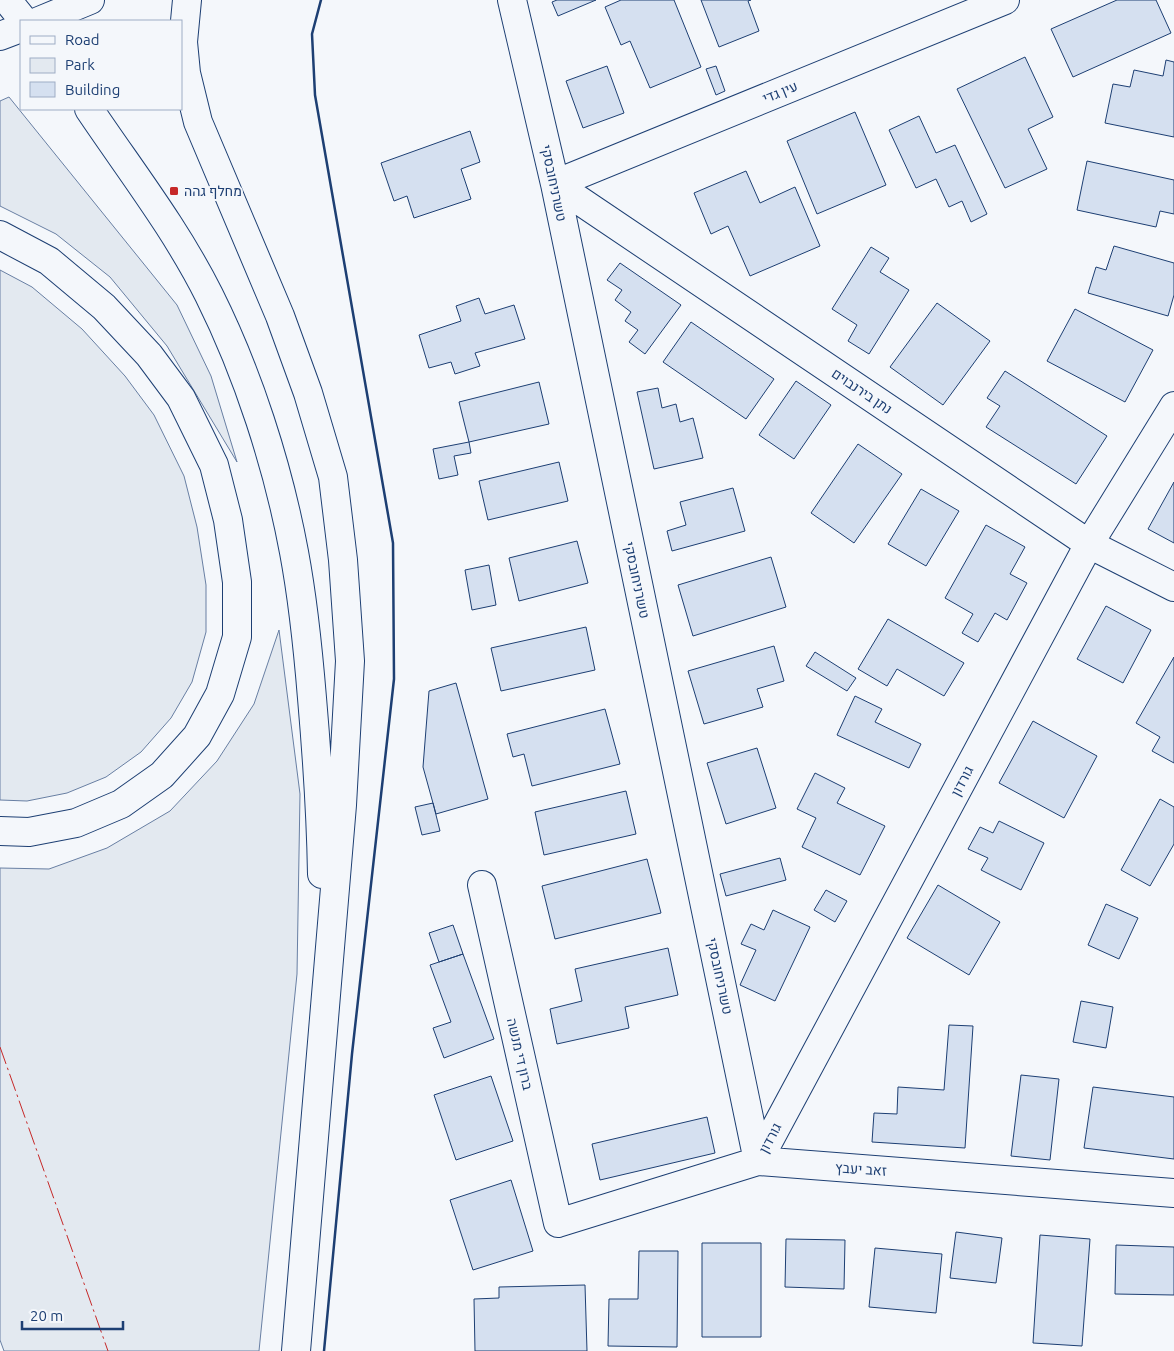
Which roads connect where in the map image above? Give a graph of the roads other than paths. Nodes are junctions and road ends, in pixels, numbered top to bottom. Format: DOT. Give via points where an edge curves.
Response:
graph roads {
  1 [pos="7,0"];
  2 [pos="90,0"];
  3 [pos="187,0"];
  4 [pos="512,0"];
  5 [pos="1005,0"];
  6 [pos="23,20"];
  7 [pos="41,20"];
  8 [pos="20,28"];
  9 [pos="0,36"];
  10 [pos="90,110"];
  11 [pos="555,184"];
  12 [pos="0,235"];
  13 [pos="1174,406"];
  14 [pos="1089,544"];
  15 [pos="1174,586"];
  16 [pos="0,831"];
  17 [pos="482,886"];
  18 [pos="322,1036"];
  19 [pos="758,1161"];
  20 [pos="1174,1193"];
  21 [pos="558,1223"];
  22 [pos="296,1351"];
  1 -- 6 [label="main road"];
  2 -- 7 [label="main road"];
  3 -- 18 [label="main road" via="183,42 186,72 198,122 280,316 308,393 333,477 344,560 350,661 342,805"];
  4 -- 11 [label="main road, טשרניחובסקי"];
  5 -- 11 [label="main road, עין גדי"];
  8 -- 9 [label="main road"];
  10 -- 18 [label="main road" via="178,239 209,296 243,373 274,465 294,551 306,628 315,729 322,858"];
  11 -- 14 [label="main road, נתן בירנבוים"];
  11 -- 19 [label="main road, טשרניחובסקי"];
  12 -- 16 [label="main road" via="49,261 104,306 181,398 214,465 228,520 237,582 237,637 220,694 197,736 162,775 121,804 76,823 30,832"];
  13 -- 14 [label="main road, גורדון"];
  14 -- 15 [label="main road, נתן בירנבוים"];
  14 -- 19 [label="main road, גורדון"];
  17 -- 21 [label="main road, ברון די מנשה"];
  18 -- 22 [label="main road"];
  19 -- 20 [label="main road, זאב יעבץ"];
  19 -- 21 [label="main road, זאב יעבץ"];
}
